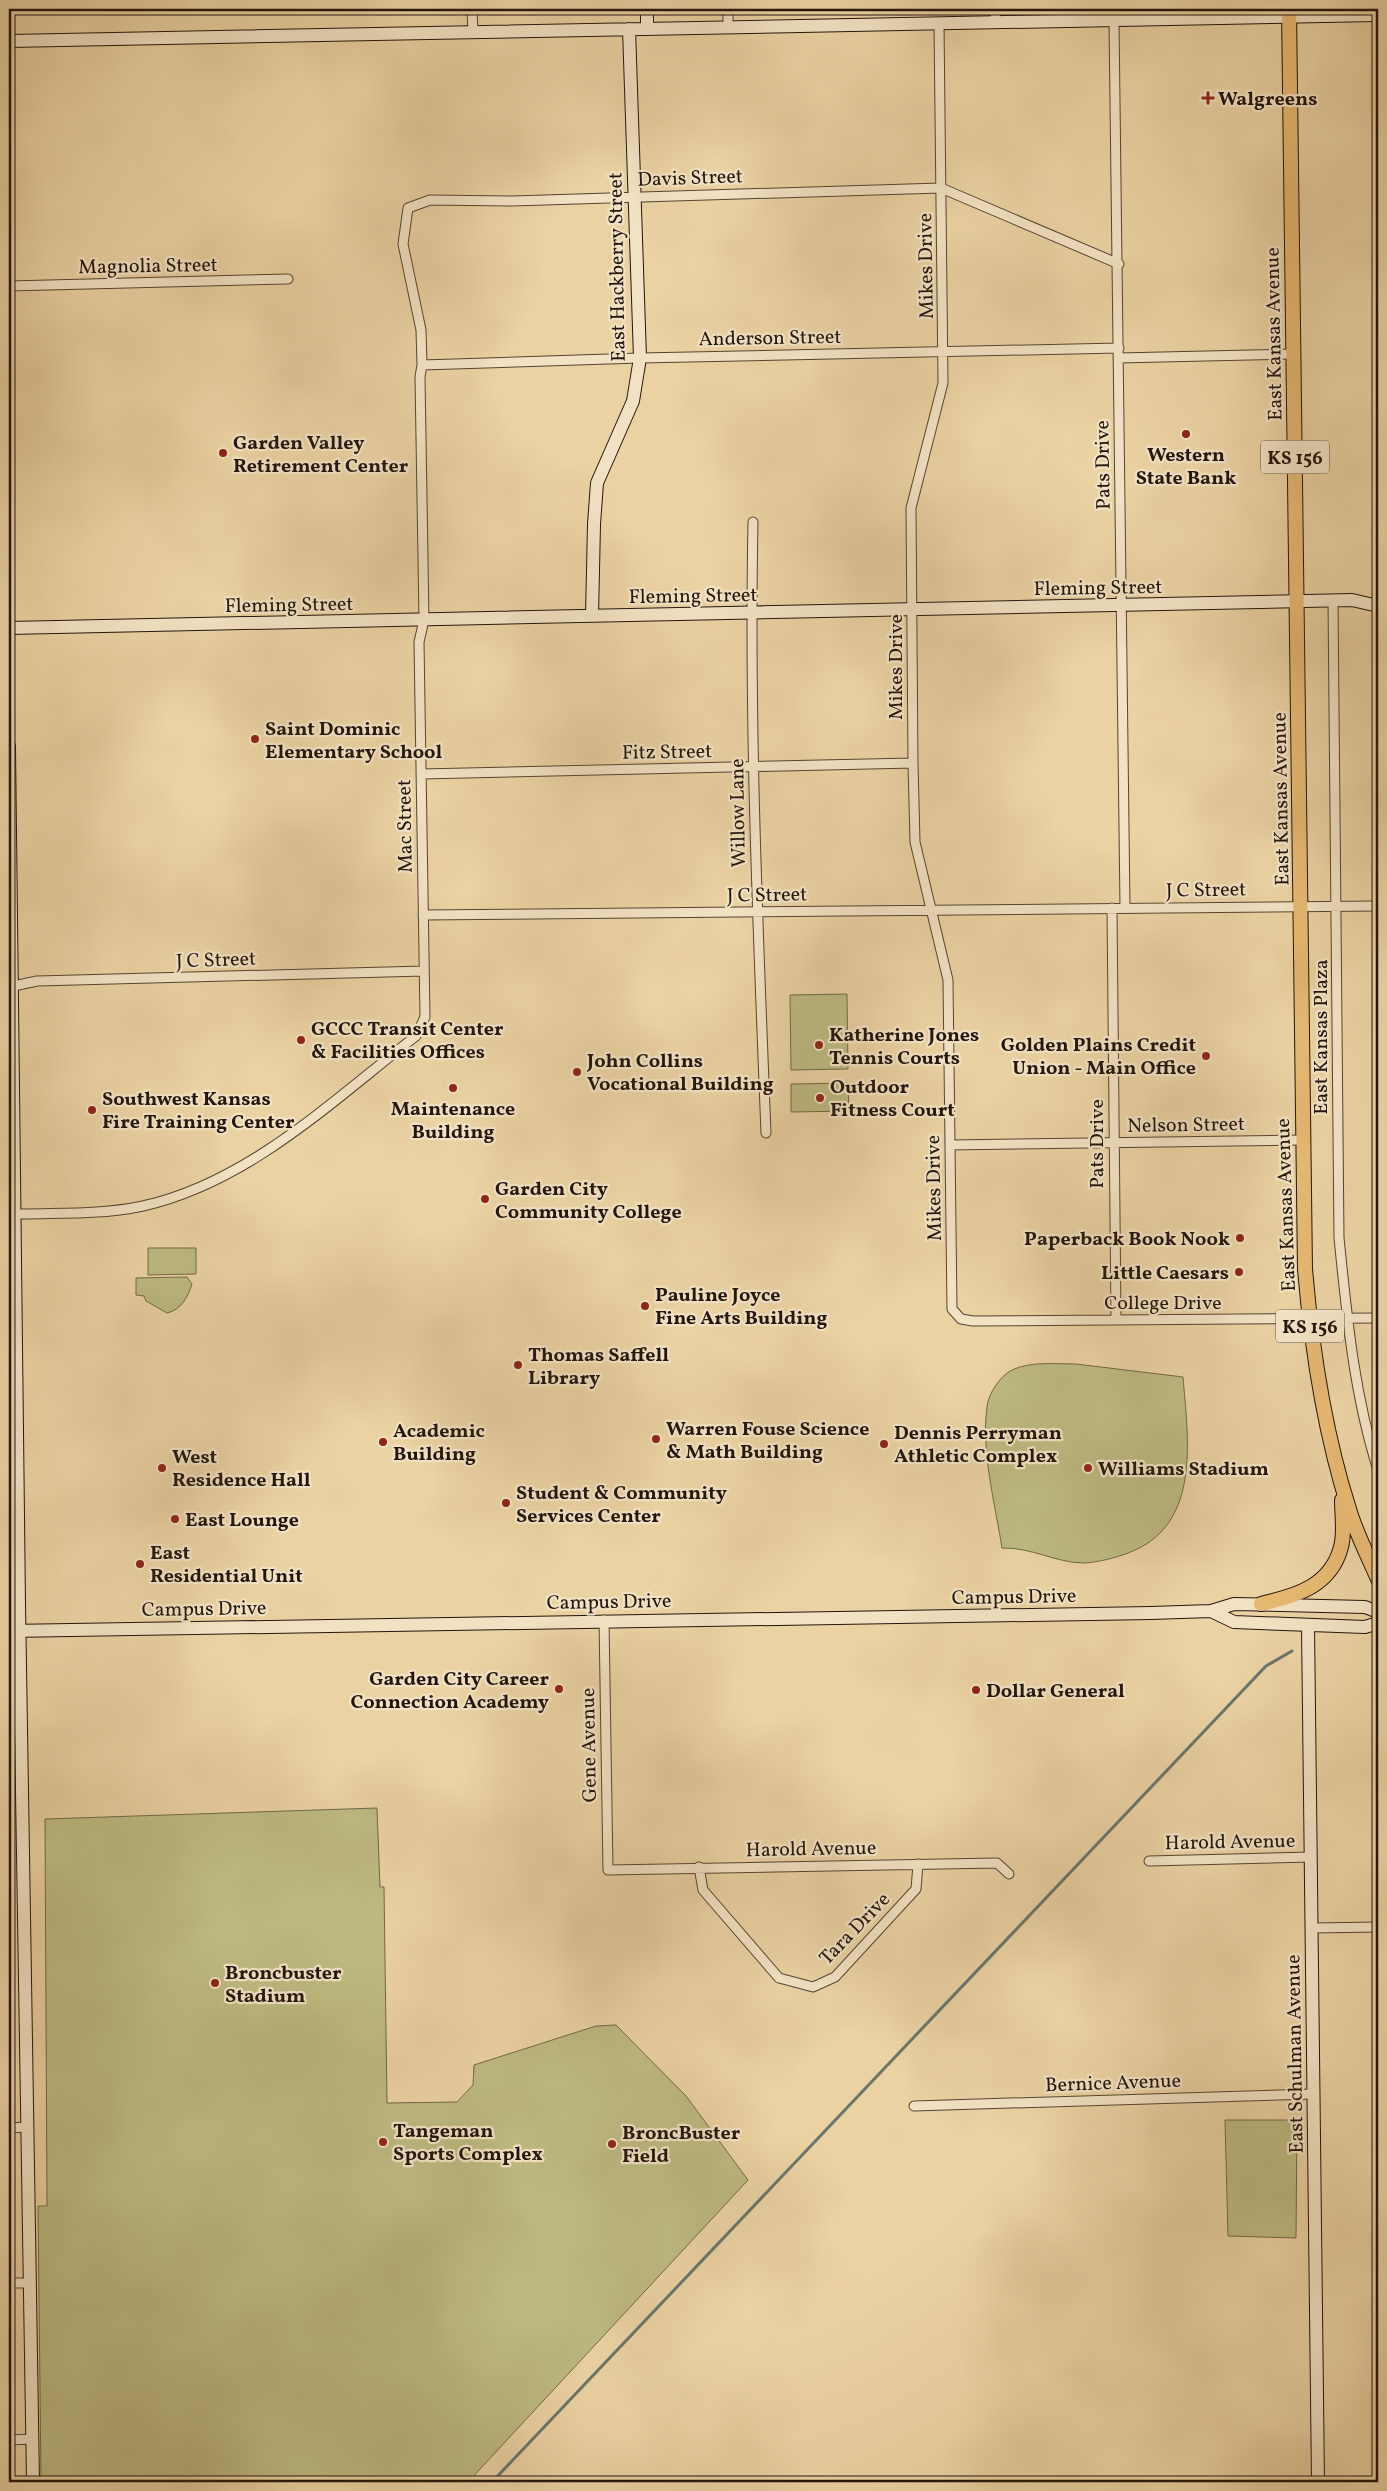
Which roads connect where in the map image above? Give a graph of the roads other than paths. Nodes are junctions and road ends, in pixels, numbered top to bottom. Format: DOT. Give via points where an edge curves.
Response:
graph roads {
  1 [pos="472,9"];
  2 [pos="647,9"];
  3 [pos="728,9"];
  4 [pos="995,9"];
  5 [pos="1326,12"];
  6 [pos="1289,13"];
  7 [pos="1155,14"];
  8 [pos="1378,15"];
  9 [pos="1114,21"];
  10 [pos="996,23"];
  11 [pos="940,24"];
  12 [pos="728,28"];
  13 [pos="629,29"];
  14 [pos="648,29"];
  15 [pos="473,33"];
  16 [pos="9,41"];
  17 [pos="941,188"];
  18 [pos="633,196"];
  19 [pos="1118,264"];
  20 [pos="288,279"];
  21 [pos="9,286"];
  22 [pos="1119,348"];
  23 [pos="944,351"];
  24 [pos="1293,354"];
  25 [pos="640,358"];
  26 [pos="1118,358"];
  27 [pos="422,365"];
  28 [pos="753,522"];
  29 [pos="1333,600"];
  30 [pos="1297,602"];
  31 [pos="1122,606"];
  32 [pos="1378,606"];
  33 [pos="912,610"];
  34 [pos="751,613"];
  35 [pos="592,616"];
  36 [pos="424,620"];
  37 [pos="9,628"];
  38 [pos="9,746"];
  39 [pos="913,763"];
  40 [pos="754,767"];
  41 [pos="421,774"];
  42 [pos="1301,905"];
  43 [pos="1378,906"];
  44 [pos="1337,907"];
  45 [pos="1112,908"];
  46 [pos="1125,908"];
  47 [pos="930,909"];
  48 [pos="758,912"];
  49 [pos="423,915"];
  50 [pos="424,971"];
  51 [pos="10,987"];
  52 [pos="766,1133"];
  53 [pos="1302,1140"];
  54 [pos="1114,1143"];
  55 [pos="950,1145"];
  56 [pos="14,1214"];
  57 [pos="952,1309"];
  58 [pos="1309,1318"];
  59 [pos="1347,1318"];
  60 [pos="1378,1318"];
  61 [pos="1116,1319"];
  62 [pos="12,1377"];
  63 [pos="1378,1470"];
  64 [pos="1342,1484"];
  65 [pos="1378,1579"];
  66 [pos="1261,1604"];
  67 [pos="1211,1611"];
  68 [pos="1378,1612"];
  69 [pos="604,1620"];
  70 [pos="1378,1623"];
  71 [pos="1308,1625"];
  72 [pos="14,1631"];
  73 [pos="1312,1857"];
  74 [pos="1150,1861"];
  75 [pos="918,1864"];
  76 [pos="699,1867"];
  77 [pos="608,1870"];
  78 [pos="1009,1874"];
  79 [pos="1378,1927"];
  80 [pos="1312,1928"];
  81 [pos="1313,2094"];
  82 [pos="914,2106"];
  83 [pos="27,2127"];
  84 [pos="9,2128"];
  85 [pos="9,2283"];
  86 [pos="29,2283"];
  87 [pos="9,2440"];
  88 [pos="32,2440"];
  89 [pos="33,2482"];
  90 [pos="1318,2482"];
  1 -- 15 [label="street"];
  2 -- 14 [label="street"];
  3 -- 12 [label="street"];
  4 -- 10 [label="street"];
  5 -- 6 [label="street"];
  5 -- 8 [label="street"];
  6 -- 7 [label="street"];
  6 -- 24 [label="main road, East Kansas Avenue / KS 156"];
  7 -- 9 [label="street"];
  9 -- 10 [label="street"];
  9 -- 19 [label="street, Pats Drive"];
  10 -- 11 [label="street"];
  11 -- 12 [label="street"];
  11 -- 17 [label="street, Mikes Drive"];
  12 -- 14 [label="street"];
  13 -- 14 [label="street"];
  13 -- 15 [label="street"];
  13 -- 18 [label="street, East Hackberry Street"];
  15 -- 16 [label="street"];
  17 -- 18 [label="street, Davis Street"];
  17 -- 19 [label="street, Davis Street"];
  17 -- 23 [label="street, Mikes Drive"];
  18 -- 25 [label="street, East Hackberry Street"];
  18 -- 27 [label="street, Davis Street" via="512,201 430,200 408,208 403,244 421,330"];
  19 -- 22 [label="street, Pats Drive"];
  20 -- 21 [label="street, Magnolia Street"];
  22 -- 23 [label="street, Anderson Street"];
  22 -- 26 [label="street, Pats Drive"];
  23 -- 25 [label="street, Anderson Street"];
  23 -- 33 [label="street, Mikes Drive" via="943,382 911,508"];
  24 -- 26 [label="street"];
  24 -- 30 [label="main road, East Kansas Avenue / KS 156"];
  25 -- 27 [label="street, Anderson Street"];
  25 -- 35 [label="street, East Hackberry Street" via="633,401 597,483"];
  26 -- 31 [label="street, Pats Drive"];
  27 -- 36 [label="street, Mac Street"];
  28 -- 34 [label="street, Willow Lane"];
  29 -- 30 [label="street, Fleming Street"];
  29 -- 32 [label="street, Fleming Street" via="1352,600"];
  29 -- 44 [label="street, East Kansas Plaza"];
  30 -- 31 [label="street, Fleming Street"];
  30 -- 42 [label="main road, East Kansas Avenue / KS 156"];
  31 -- 33 [label="street, Fleming Street"];
  31 -- 46 [label="street, Pats Drive"];
  33 -- 34 [label="street, Fleming Street"];
  33 -- 39 [label="street, Mikes Drive"];
  34 -- 35 [label="street, Fleming Street"];
  34 -- 40 [label="street, Willow Lane"];
  35 -- 36 [label="street, Fleming Street"];
  36 -- 37 [label="street, Fleming Street"];
  36 -- 41 [label="street, Mac Street" via="420,642"];
  38 -- 51 [label="street"];
  39 -- 40 [label="street, Fitz Street"];
  39 -- 47 [label="street, Mikes Drive" via="916,842"];
  40 -- 41 [label="street, Fitz Street"];
  40 -- 48 [label="street, Willow Lane"];
  41 -- 49 [label="street, Mac Street"];
  42 -- 44 [label="street, J C Street"];
  42 -- 46 [label="street, J C Street"];
  42 -- 53 [label="main road, East Kansas Avenue / KS 156"];
  43 -- 44 [label="street, J C Street"];
  44 -- 59 [label="street, East Kansas Plaza" via="1339,1238"];
  45 -- 46 [label="street, J C Street"];
  45 -- 47 [label="street, J C Street"];
  45 -- 54 [label="street, Pats Drive"];
  47 -- 48 [label="street, J C Street"];
  47 -- 55 [label="street, Mikes Drive" via="948,980"];
  48 -- 49 [label="street, J C Street"];
  48 -- 52 [label="street, Willow Lane"];
  49 -- 50 [label="street, Mac Street"];
  50 -- 51 [label="street, J C Street" via="38,981"];
  50 -- 56 [label="street, Mac Street" via="425,1017 416,1036 309,1121 246,1163 186,1193 120,1210"];
  51 -- 56 [label="street"];
  53 -- 54 [label="street, Nelson Street"];
  53 -- 58 [label="main road, East Kansas Avenue / KS 156" via="1304,1260"];
  54 -- 55 [label="street, Nelson Street"];
  54 -- 61 [label="street, Pats Drive"];
  55 -- 57 [label="street, Mikes Drive"];
  56 -- 62 [label="street"];
  57 -- 61 [label="street, College Drive" via="961,1319 973,1321"];
  58 -- 59 [label="street, College Drive"];
  58 -- 61 [label="street, College Drive"];
  58 -- 64 [label="main road, East Kansas Avenue / KS 156" via="1323,1407"];
  59 -- 60 [label="street, College Drive"];
  59 -- 63 [label="street, East Kansas Plaza" via="1360,1407"];
  62 -- 72 [label="street"];
  64 -- 65 [label="main road, East Kansas Avenue / KS 156" via="1349,1511"];
  64 -- 66 [label="main road" via="1342,1545 1327,1574 1311,1588"];
  66 -- 67 [label="street, Campus Drive" via="1234,1604"];
  66 -- 68 [label="street, Campus Drive" via="1365,1607"];
  67 -- 69 [label="street, Campus Drive"];
  67 -- 71 [label="street, Campus Drive" via="1234,1622"];
  69 -- 72 [label="street, Campus Drive"];
  69 -- 77 [label="street, Gene Avenue"];
  70 -- 71 [label="street, Campus Drive" via="1365,1627"];
  71 -- 73 [label="street, East Schulman Avenue"];
  72 -- 83 [label="street"];
  73 -- 74 [label="street, Harold Avenue"];
  73 -- 80 [label="street, East Schulman Avenue"];
  75 -- 76 [label="street, Harold Avenue"];
  75 -- 76 [label="street, Tara Drive" via="916,1889 835,1977 813,1987 779,1978 702,1890"];
  75 -- 78 [label="street, Harold Avenue" via="997,1863"];
  76 -- 77 [label="street, Harold Avenue"];
  79 -- 80 [label="street"];
  80 -- 81 [label="street, East Schulman Avenue"];
  81 -- 82 [label="street, Bernice Avenue"];
  81 -- 90 [label="street, East Schulman Avenue"];
  83 -- 84 [label="street"];
  83 -- 86 [label="street"];
  85 -- 86 [label="street"];
  86 -- 88 [label="street"];
  87 -- 88 [label="street"];
  88 -- 89 [label="street"];
}
